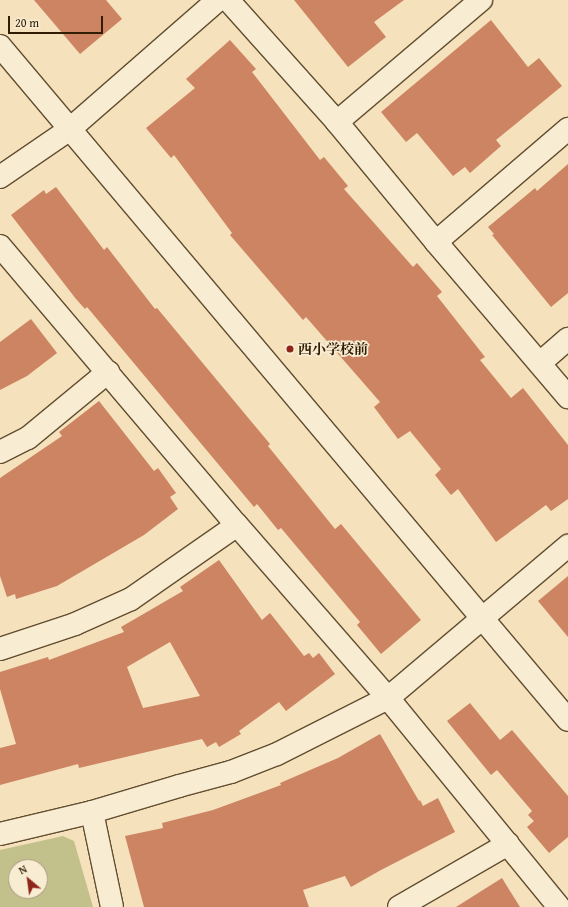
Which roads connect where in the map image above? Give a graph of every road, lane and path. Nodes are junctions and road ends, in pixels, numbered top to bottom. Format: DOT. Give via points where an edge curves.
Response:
graph roads {
  1 [pos="218,0"];
  2 [pos="228,0"];
  3 [pos="481,0"];
  4 [pos="0,46"];
  5 [pos="336,122"];
  6 [pos="70,129"];
  7 [pos="568,129"];
  8 [pos="0,177"];
  9 [pos="436,242"];
  10 [pos="0,246"];
  11 [pos="568,339"];
  12 [pos="540,363"];
  13 [pos="108,372"];
  14 [pos="568,397"];
  15 [pos="0,452"];
  16 [pos="237,525"];
  17 [pos="568,546"];
  18 [pos="482,619"];
  19 [pos="0,649"];
  20 [pos="388,698"];
  21 [pos="568,720"];
  22 [pos="92,812"];
  23 [pos="0,834"];
  24 [pos="508,844"];
  25 [pos="112,907"];
  26 [pos="399,907"];
  27 [pos="559,907"];
  1 -- 6 [label="street"];
  2 -- 5 [label="street"];
  3 -- 5 [label="street"];
  4 -- 6 [label="street"];
  5 -- 9 [label="street"];
  6 -- 8 [label="street"];
  6 -- 18 [label="street"];
  7 -- 9 [label="street"];
  9 -- 12 [label="street"];
  10 -- 13 [label="street"];
  11 -- 12 [label="street"];
  12 -- 14 [label="street"];
  13 -- 15 [label="street" via="28,438"];
  13 -- 16 [label="street"];
  16 -- 19 [label="street" via="131,599 75,624"];
  16 -- 20 [label="street"];
  17 -- 18 [label="street"];
  18 -- 20 [label="street"];
  18 -- 21 [label="street"];
  20 -- 22 [label="street" via="277,754 231,772"];
  20 -- 24 [label="street"];
  22 -- 23 [label="street"];
  22 -- 25 [label="street"];
  24 -- 26 [label="street"];
  24 -- 27 [label="street"];
}
